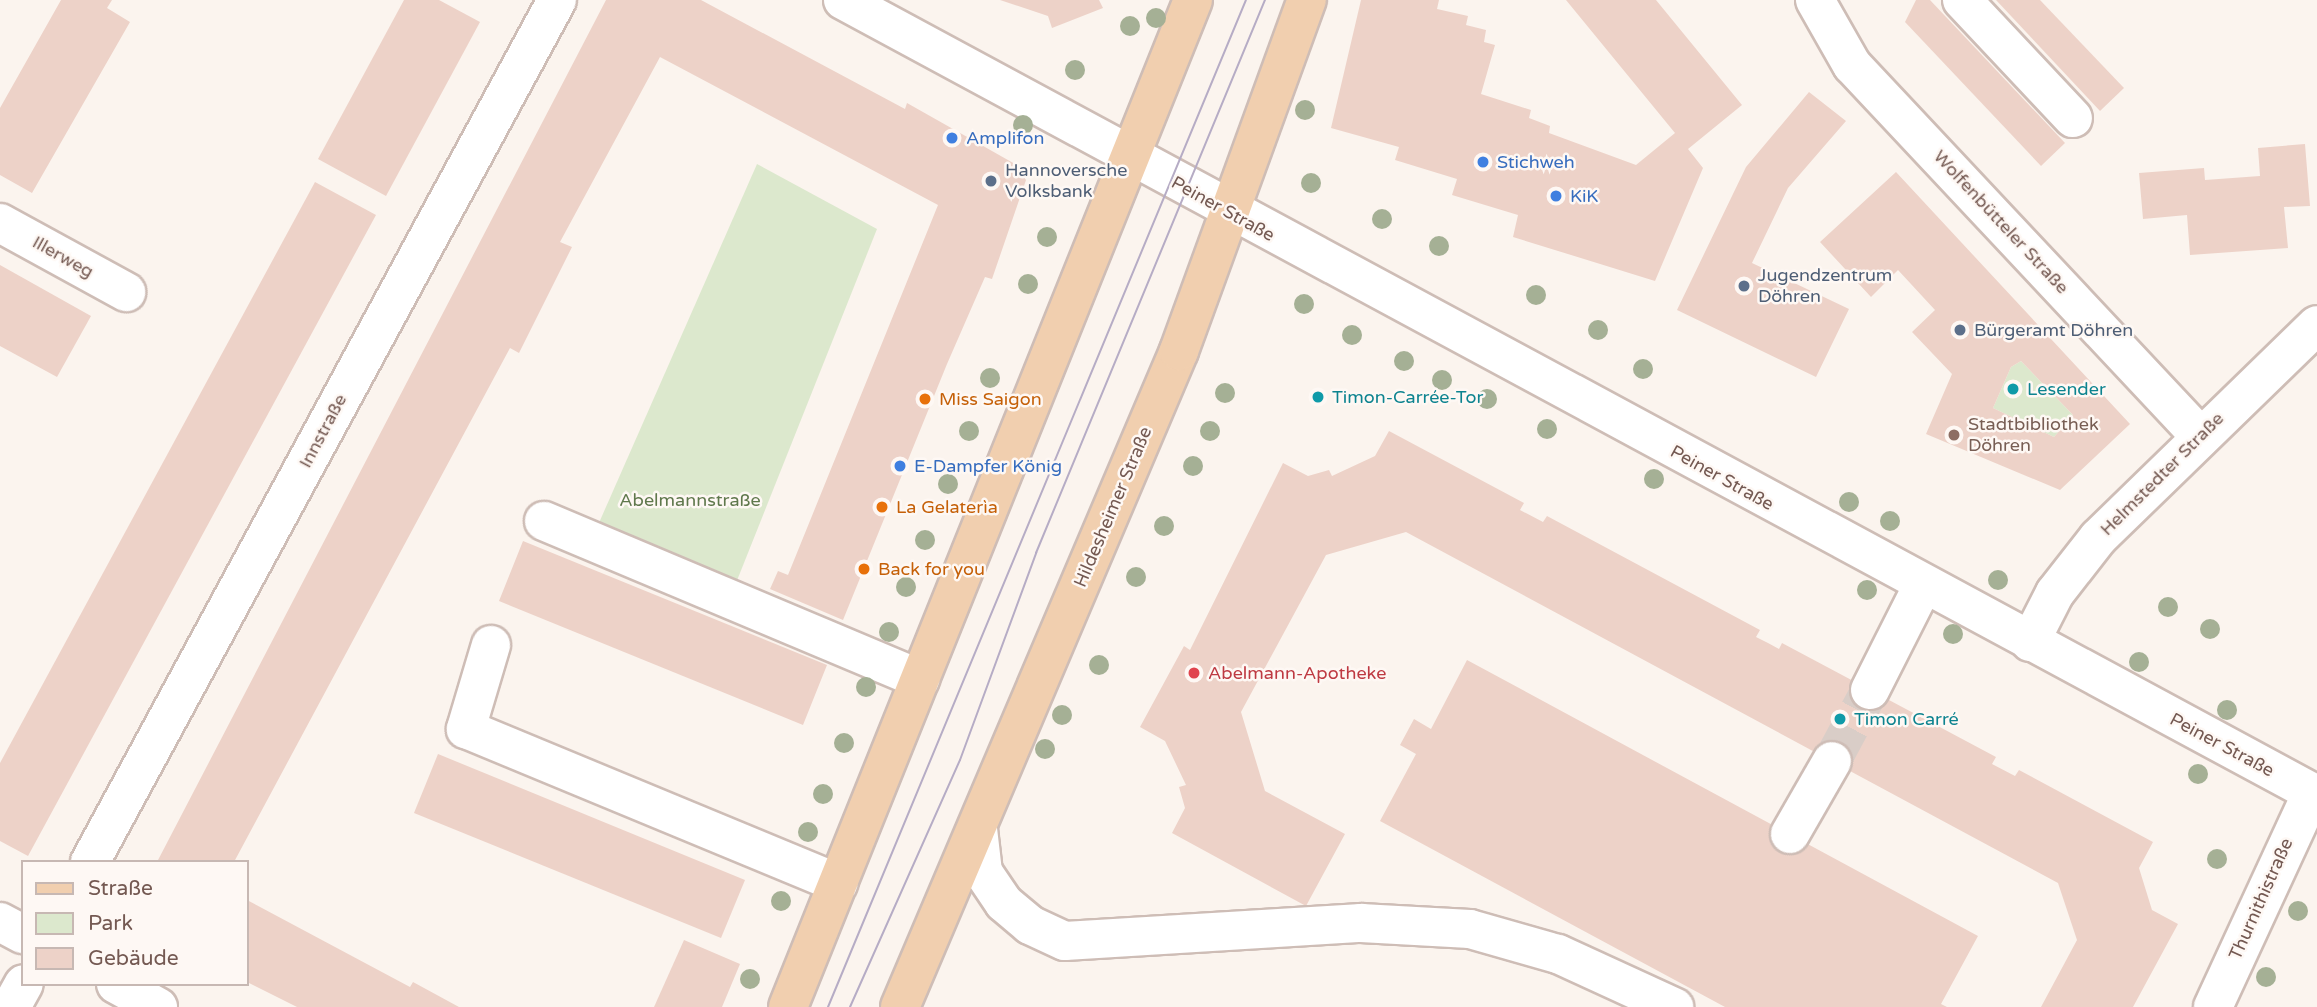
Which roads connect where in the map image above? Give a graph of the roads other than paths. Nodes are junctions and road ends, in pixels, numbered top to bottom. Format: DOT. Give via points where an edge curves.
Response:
graph roads {
  1 [pos="557,0"];
  2 [pos="843,0"];
  3 [pos="1193,0"];
  4 [pos="1307,0"];
  5 [pos="1815,0"];
  6 [pos="1962,0"];
  7 [pos="2073,118"];
  8 [pos="1129,157"];
  9 [pos="1232,212"];
  10 [pos="0,223"];
  11 [pos="126,292"];
  12 [pos="2317,325"];
  13 [pos="2200,436"];
  14 [pos="544,521"];
  15 [pos="1923,585"];
  16 [pos="2030,642"];
  17 [pos="491,645"];
  18 [pos="920,679"];
  19 [pos="1870,690"];
  20 [pos="1832,761"];
  21 [pos="2314,794"];
  22 [pos="978,828"];
  23 [pos="1790,834"];
  24 [pos="91,860"];
  25 [pos="838,883"];
  26 [pos="0,922"];
  27 [pos="21,933"];
  28 [pos="22,986"];
  29 [pos="120,986"];
  30 [pos="11,1007"];
  31 [pos="158,1007"];
  32 [pos="788,1007"];
  33 [pos="901,1007"];
  34 [pos="1674,1007"];
  35 [pos="2213,1007"];
  1 -- 24 [label="street, Innstraße"];
  2 -- 8 [label="street"];
  3 -- 8 [label="main road"];
  4 -- 9 [label="main road, Hildesheimer Straße"];
  5 -- 13 [label="street, Wolfenbütteler Straße" via="1852,65"];
  6 -- 7 [label="street"];
  8 -- 9 [label="street, Peiner Straße"];
  8 -- 18 [label="main road"];
  9 -- 15 [label="street, Peiner Straße"];
  9 -- 22 [label="main road, Hildesheimer Straße"];
  10 -- 11 [label="street, Illerweg"];
  12 -- 13 [label="street, Helmstedter Straße"];
  13 -- 16 [label="street, Helmstedter Straße" via="2098,538 2055,593"];
  14 -- 18 [label="street"];
  15 -- 16 [label="street, Peiner Straße"];
  15 -- 19 [label="street"];
  16 -- 21 [label="street, Peiner Straße"];
  17 -- 25 [label="street" via="466,729"];
  18 -- 25 [label="main road"];
  20 -- 23 [label="street"];
  21 -- 35 [label="street, Thurnithistraße"];
  22 -- 33 [label="main road, Hildesheimer Straße"];
  22 -- 34 [label="street" via="978,858 994,890 1023,920 1065,941 1361,923 1470,929 1558,954"];
  25 -- 32 [label="main road"];
  26 -- 27 [label="street"];
  28 -- 30 [label="street"];
  29 -- 31 [label="street"];
}
